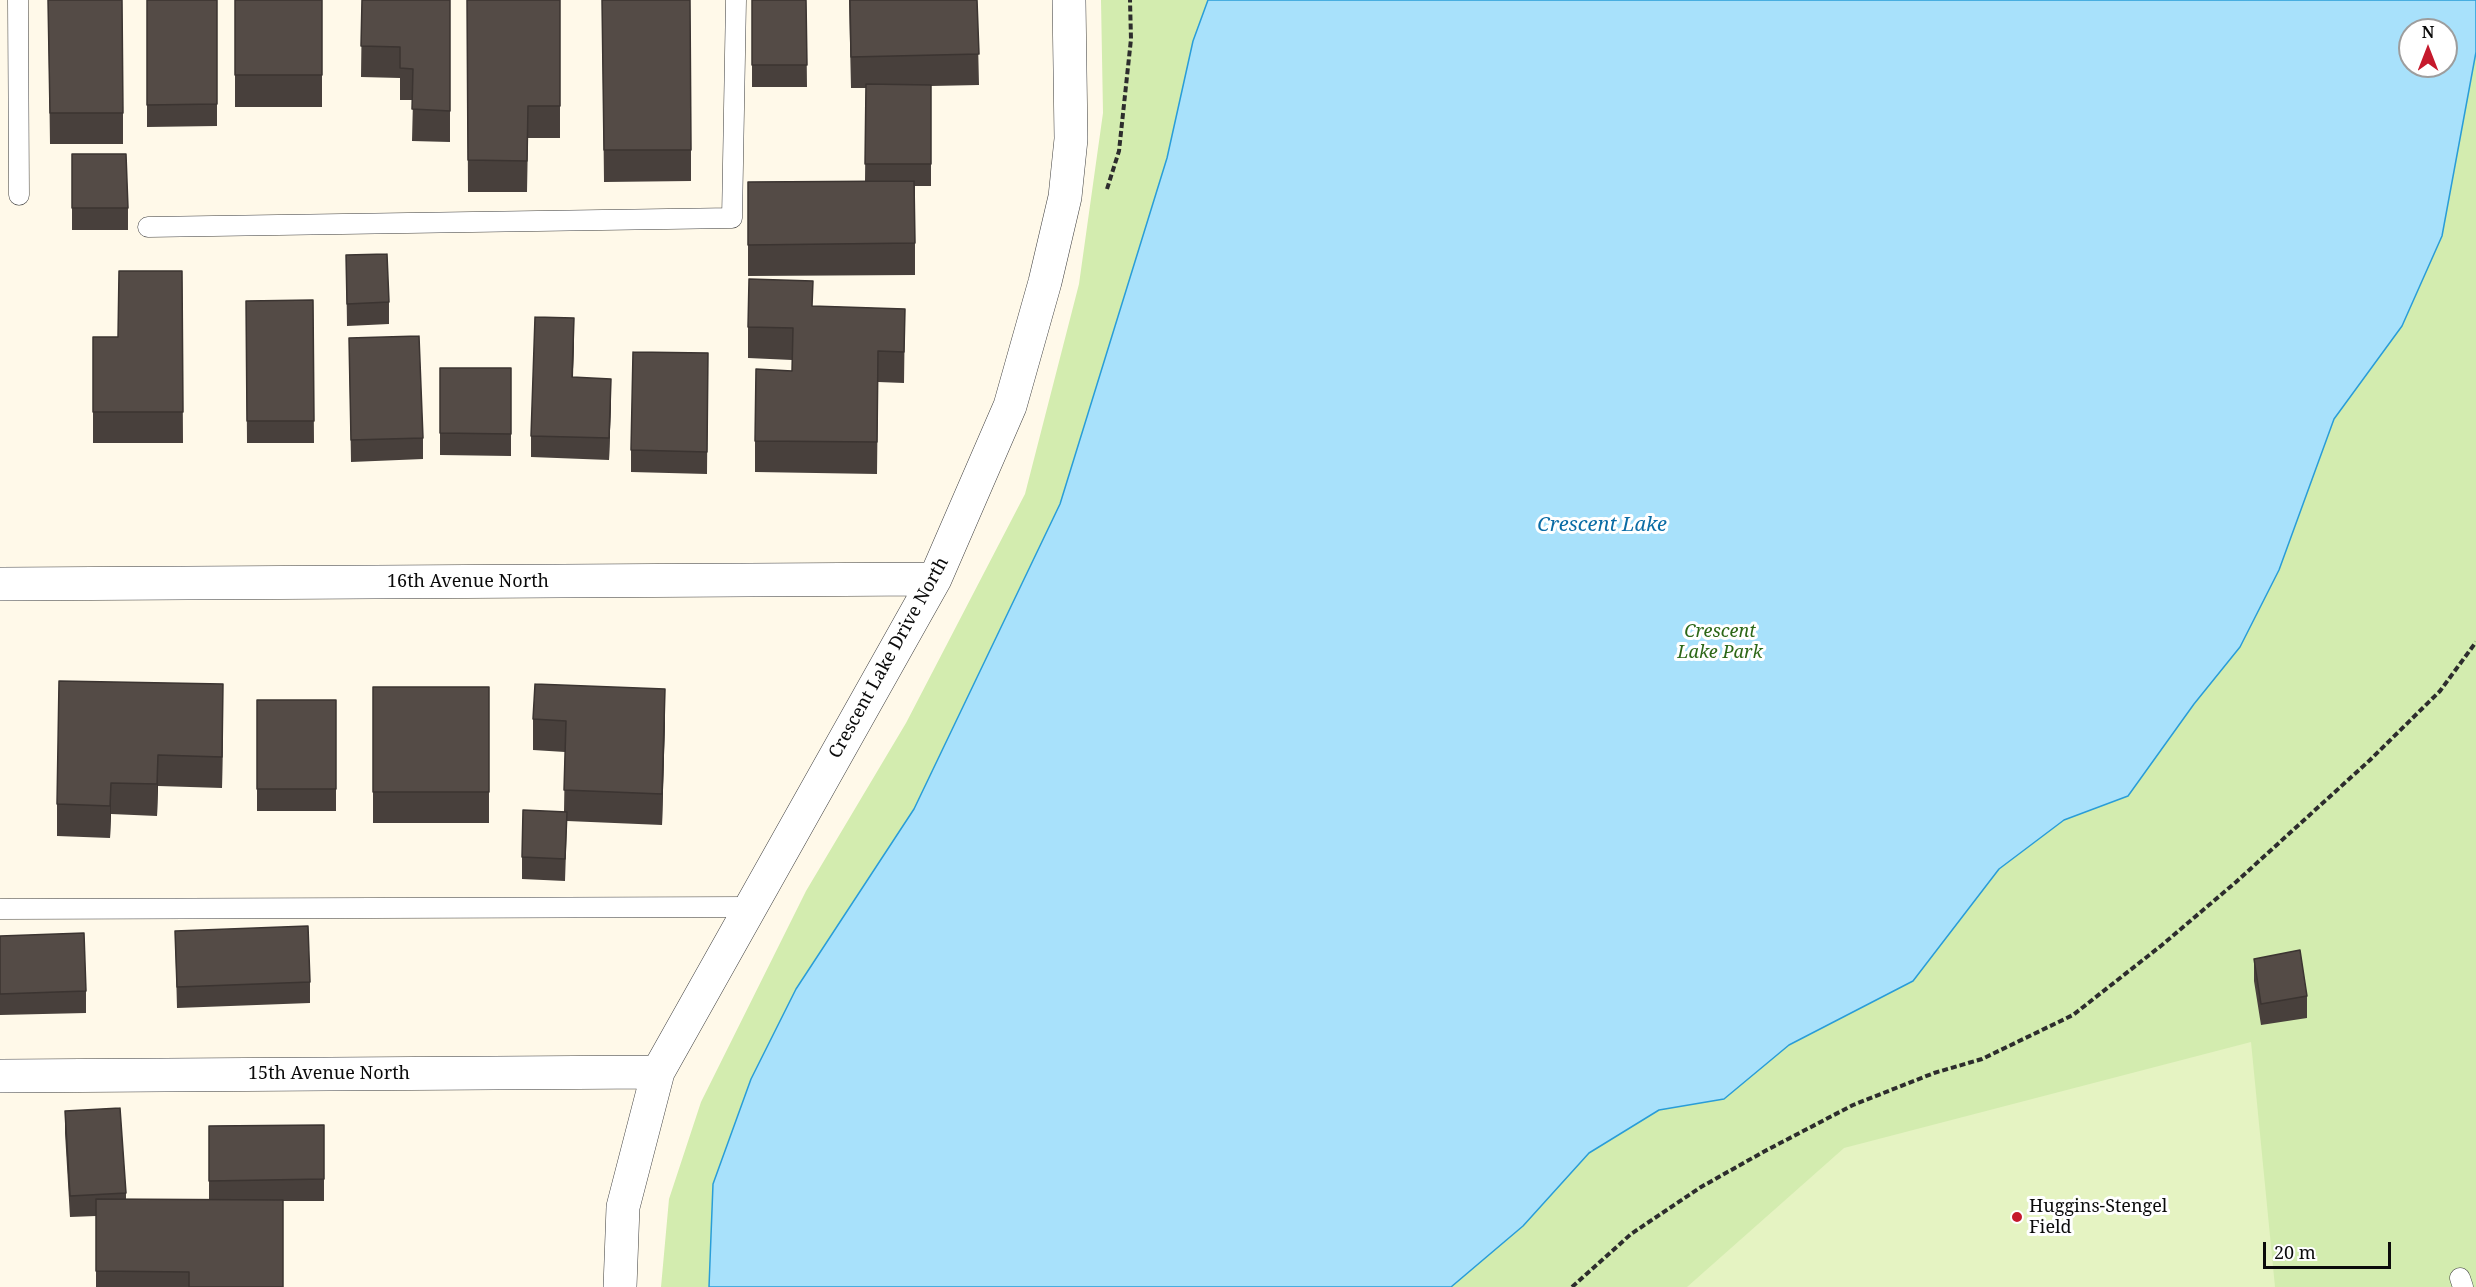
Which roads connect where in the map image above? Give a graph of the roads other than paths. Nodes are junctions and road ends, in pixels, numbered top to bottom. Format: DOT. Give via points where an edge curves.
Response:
graph roads {
  1 [pos="18,0"];
  2 [pos="736,0"];
  3 [pos="1069,0"];
  4 [pos="19,195"];
  5 [pos="148,227"];
  6 [pos="935,579"];
  7 [pos="0,584"];
  8 [pos="751,907"];
  9 [pos="0,909"];
  10 [pos="658,1072"];
  11 [pos="0,1076"];
  12 [pos="620,1287"];
  1 -- 4 [label="lane"];
  2 -- 5 [label="lane" via="732,218"];
  3 -- 6 [label="street, Crescent Lake Drive North" via="1071,139 1063,208 1046,282 1010,406"];
  6 -- 7 [label="street, 16th Avenue North"];
  6 -- 8 [label="street, Crescent Lake Drive North"];
  8 -- 9 [label="lane"];
  8 -- 10 [label="street, Crescent Lake Drive North"];
  10 -- 11 [label="street, 15th Avenue North"];
  10 -- 12 [label="street, Crescent Lake Drive North" via="623,1207"];
}
